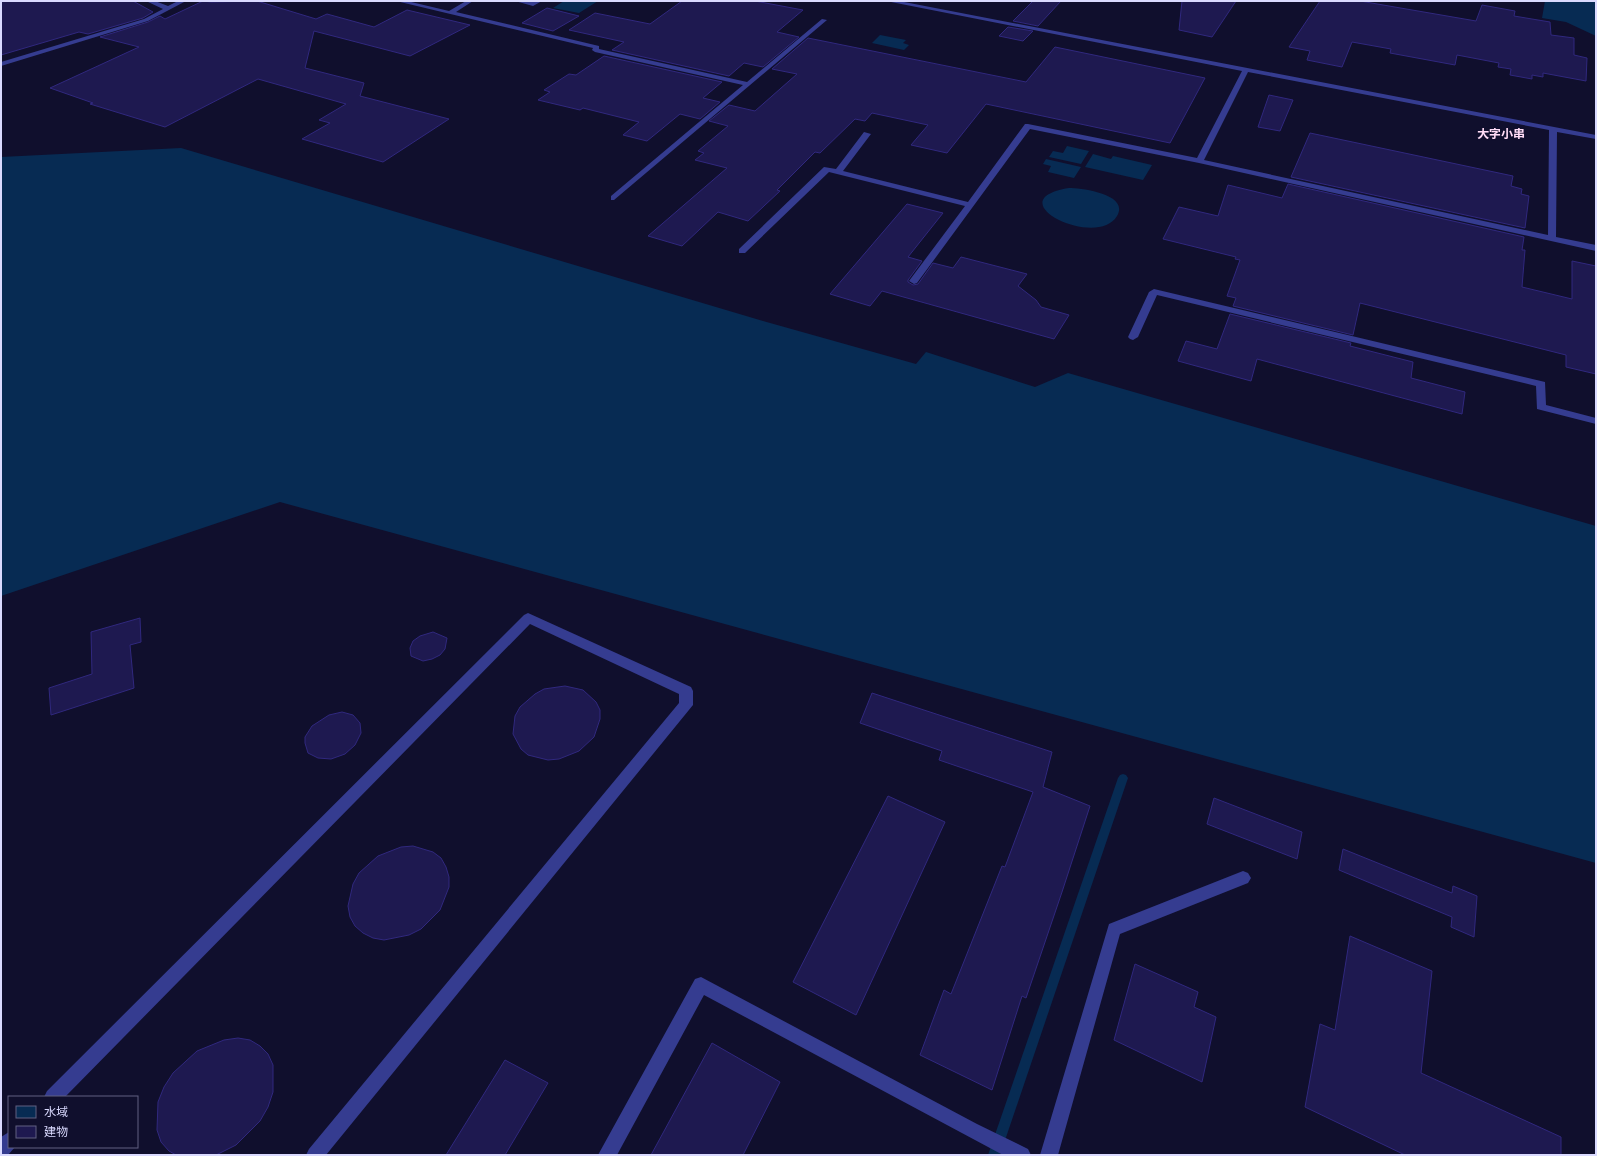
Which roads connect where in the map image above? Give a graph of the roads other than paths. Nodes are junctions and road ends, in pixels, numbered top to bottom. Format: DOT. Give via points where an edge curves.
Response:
graph roads {
  1 [pos="149,1"];
  2 [pos="183,1"];
  3 [pos="399,1"];
  4 [pos="470,1"];
  5 [pos="518,1"];
  6 [pos="539,1"];
  7 [pos="889,1"];
  8 [pos="169,9"];
  9 [pos="450,12"];
  10 [pos="824,20"];
  11 [pos="1,64"];
  12 [pos="1246,70"];
  13 [pos="747,84"];
  14 [pos="1553,129"];
  15 [pos="867,134"];
  16 [pos="1596,137"];
  17 [pos="1199,161"];
  18 [pos="838,172"];
  19 [pos="614,198"];
  20 [pos="970,205"];
  21 [pos="1552,239"];
  22 [pos="1596,248"];
  23 [pos="742,251"];
  24 [pos="914,281"];
  25 [pos="1133,337"];
  26 [pos="1596,421"];
  27 [pos="1243,878"];
  28 [pos="54,1096"];
  29 [pos="1020,1154"];
  30 [pos="315,1155"];
  31 [pos="607,1155"];
  32 [pos="1049,1155"];
  1 -- 8 [label="lane"];
  2 -- 8 [label="lane"];
  3 -- 9 [label="lane"];
  4 -- 9 [label="lane"];
  5 -- 6 [label="lane" via="534,4"];
  7 -- 12 [label="lane"];
  8 -- 11 [label="lane" via="146,20"];
  9 -- 13 [label="lane" via="597,46 596,50"];
  10 -- 13 [label="lane"];
  12 -- 14 [label="lane"];
  12 -- 17 [label="lane"];
  13 -- 19 [label="lane"];
  14 -- 16 [label="lane"];
  14 -- 21 [label="lane"];
  15 -- 18 [label="lane"];
  17 -- 20 [label="lane" via="1028,126"];
  17 -- 21 [label="lane"];
  18 -- 20 [label="lane"];
  18 -- 23 [label="lane" via="827,169"];
  20 -- 24 [label="lane"];
  21 -- 22 [label="lane"];
  25 -- 26 [label="lane" via="1154,292 1541,384 1541,407"];
  27 -- 32 [label="lane" via="1114,929"];
  28 -- 30 [label="lane" via="528,618 686,691 686,705"];
  29 -- 31 [label="lane" via="701,985"];
}
